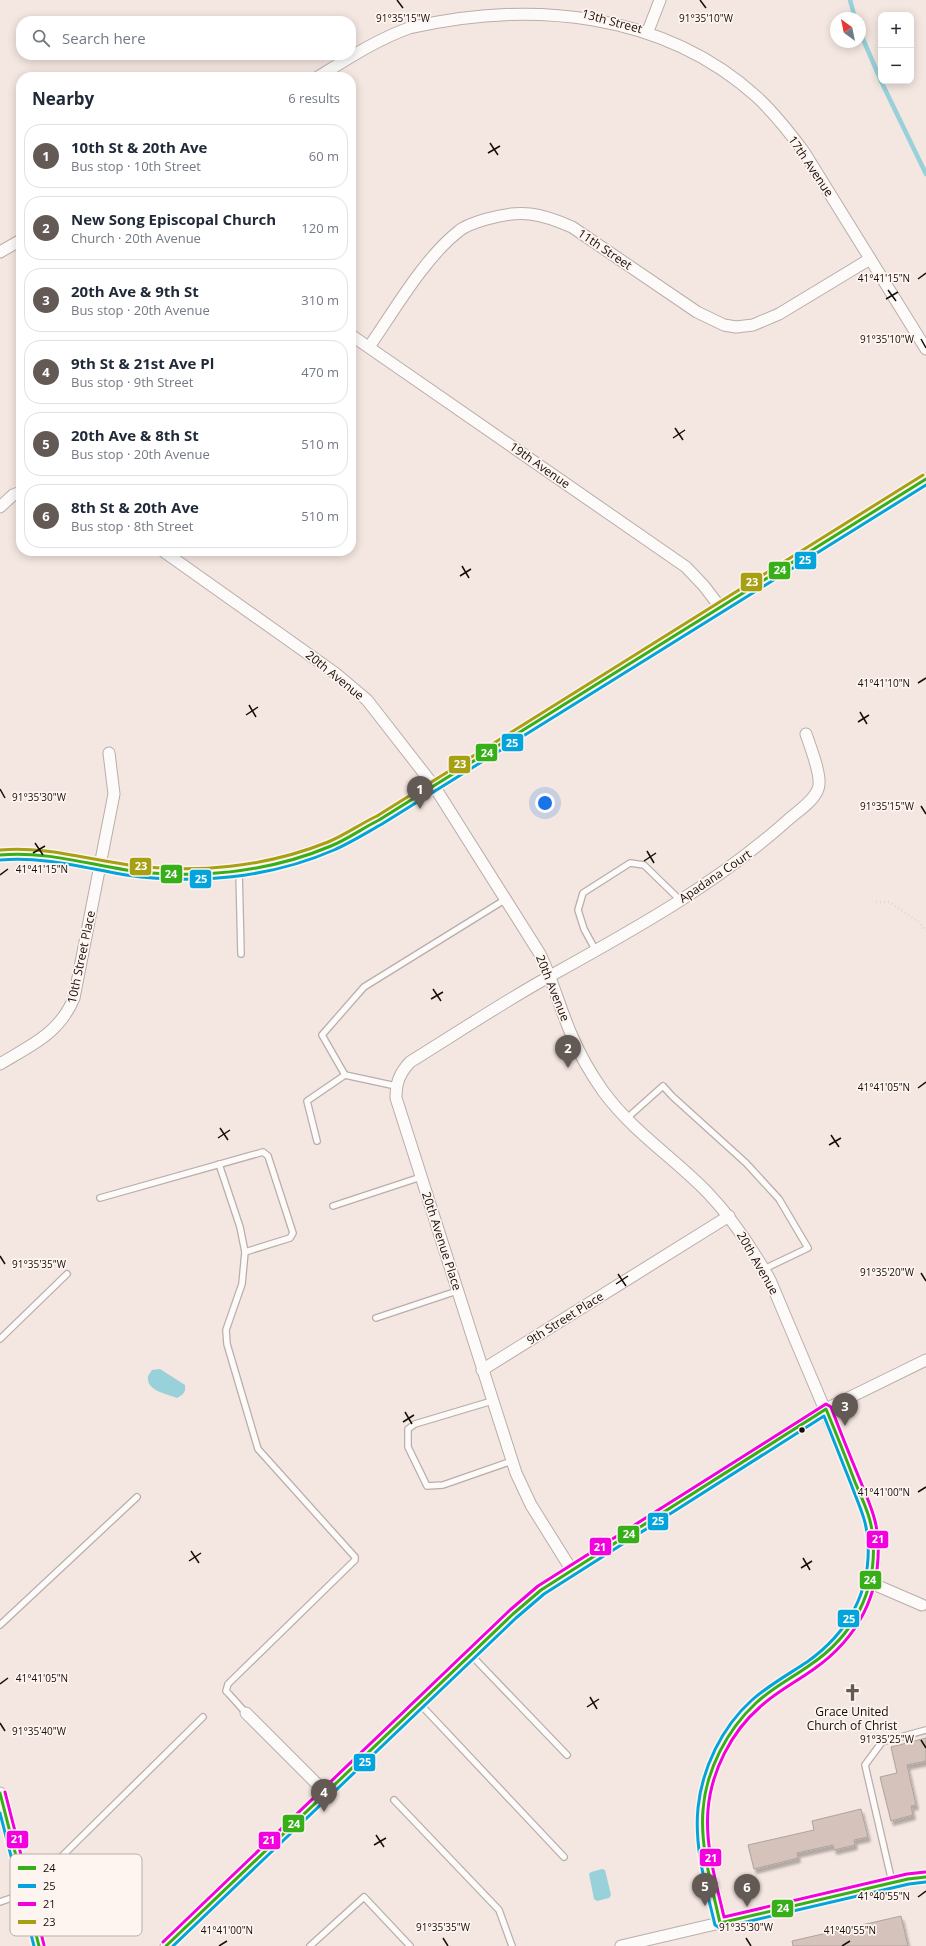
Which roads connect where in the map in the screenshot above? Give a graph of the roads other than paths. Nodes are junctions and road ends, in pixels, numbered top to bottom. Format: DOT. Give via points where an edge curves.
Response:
graph roads {
  1 [pos="660,0"];
  2 [pos="648,31"];
  3 [pos="356,55"];
  4 [pos="347,60"];
  5 [pos="326,72"];
  6 [pos="16,243"];
  7 [pos="0,252"];
  8 [pos="870,259"];
  9 [pos="356,338"];
  10 [pos="369,347"];
  11 [pos="926,349"];
  12 [pos="926,479"];
  13 [pos="16,494"];
  14 [pos="0,507"];
  15 [pos="170,556"];
  16 [pos="720,607"];
  17 [pos="806,734"];
  18 [pos="109,753"];
  19 [pos="434,786"];
  20 [pos="0,855"];
  21 [pos="100,864"];
  22 [pos="239,870"];
  23 [pos="506,898"];
  24 [pos="680,900"];
  25 [pos="596,951"];
  26 [pos="242,954"];
  27 [pos="550,976"];
  28 [pos="0,1064"];
  29 [pos="345,1075"];
  30 [pos="396,1086"];
  31 [pos="626,1119"];
  32 [pos="317,1141"];
  33 [pos="219,1164"];
  34 [pos="421,1177"];
  35 [pos="100,1198"];
  36 [pos="333,1206"];
  37 [pos="729,1216"];
  38 [pos="246,1252"];
  39 [pos="764,1269"];
  40 [pos="67,1274"];
  41 [pos="458,1291"];
  42 [pos="376,1318"];
  43 [pos="0,1339"];
  44 [pos="926,1360"];
  45 [pos="482,1370"];
  46 [pos="492,1401"];
  47 [pos="826,1409"];
  48 [pos="512,1461"];
  49 [pos="137,1497"];
  50 [pos="572,1570"];
  51 [pos="871,1582"];
  52 [pos="922,1605"];
  53 [pos="0,1625"];
  54 [pos="471,1655"];
  55 [pos="420,1704"];
  56 [pos="246,1712"];
  57 [pos="203,1717"];
  58 [pos="926,1730"];
  59 [pos="567,1755"];
  60 [pos="0,1793"];
  61 [pos="326,1793"];
  62 [pos="394,1800"];
  63 [pos="16,1854"];
  64 [pos="64,1854"];
  65 [pos="564,1857"];
  66 [pos="926,1877"];
  67 [pos="892,1882"];
  68 [pos="10,1899"];
  69 [pos="0,1902"];
  70 [pos="720,1923"];
  71 [pos="37,1936"];
  72 [pos="626,1945"];
  73 [pos="40,1946"];
  74 [pos="166,1946"];
  75 [pos="310,1946"];
  76 [pos="410,1946"];
  77 [pos="512,1946"];
  1 -- 2 [label="street, 13th Street"];
  2 -- 3 [label="street, 13th Street" via="588,13 552,8 515,7 478,10 442,17 407,29"];
  2 -- 8 [label="street, 17th Avenue" via="704,58 730,75 757,98 804,152"];
  4 -- 5 [label="street, 13th Street"];
  6 -- 7 [label="street"];
  8 -- 10 [label="street, 11th Street" via="778,314 753,326 736,327 724,325 697,312 572,227 550,217 523,212 496,216 459,230 444,245 427,264"];
  8 -- 11 [label="street, 17th Avenue"];
  9 -- 10 [label="street, 19th Avenue"];
  10 -- 16 [label="street, 19th Avenue" via="686,567"];
  12 -- 16 [label="street"];
  13 -- 14 [label="street"];
  15 -- 19 [label="street, 20th Avenue" via="336,673 367,700"];
  16 -- 19 [label="street"];
  17 -- 24 [label="street, Apadana Court" via="819,777 819,789 759,846 732,867"];
  18 -- 21 [label="street, 10th Street Place" via="114,794"];
  19 -- 22 [label="street" via="332,846 284,861"];
  19 -- 23 [label="street, 20th Avenue"];
  20 -- 21 [label="street" via="29,854"];
  21 -- 22 [label="street" via="143,872 196,875"];
  21 -- 28 [label="street, 10th Street Place" via="74,998 68,1013 46,1036"];
  22 -- 26 [label="lane"];
  23 -- 27 [label="street, 20th Avenue" via="540,954"];
  23 -- 29 [label="lane" via="364,987 322,1035"];
  24 -- 25 [label="street, Apadana Court"];
  24 -- 25 [label="lane" via="644,866 630,863 583,893 578,910 584,929"];
  25 -- 27 [label="street, Apadana Court"];
  27 -- 30 [label="street" via="410,1062 402,1071"];
  27 -- 31 [label="street, 20th Avenue" via="572,1037 604,1091"];
  29 -- 30 [label="lane"];
  29 -- 32 [label="lane" via="307,1101"];
  30 -- 34 [label="street, 20th Avenue Place" via="396,1098"];
  31 -- 37 [label="street, 20th Avenue" via="706,1191"];
  31 -- 39 [label="lane" via="663,1086 746,1163 779,1199 808,1248"];
  33 -- 35 [label="lane"];
  33 -- 38 [label="lane"];
  33 -- 38 [label="lane" via="266,1153 293,1233 290,1238"];
  34 -- 36 [label="lane"];
  34 -- 41 [label="street, 20th Avenue Place"];
  37 -- 39 [label="street, 20th Avenue" via="742,1232"];
  37 -- 45 [label="street, 9th Street Place"];
  38 -- 56 [label="lane" via="243,1277 227,1323 226,1336 254,1440 262,1456 356,1557 228,1684 226,1691"];
  39 -- 47 [label="street, 20th Avenue"];
  40 -- 43 [label="lane"];
  41 -- 42 [label="lane"];
  41 -- 45 [label="street, 20th Avenue Place"];
  44 -- 47 [label="street"];
  45 -- 46 [label="street, 20th Avenue Place"];
  46 -- 48 [label="street, 20th Avenue Place"];
  46 -- 48 [label="lane" via="415,1424 408,1429 408,1447 427,1486 442,1485"];
  47 -- 50 [label="street"];
  47 -- 51 [label="street, 20th Avenue" via="871,1521 874,1538"];
  48 -- 50 [label="street, 20th Avenue Place" via="531,1505"];
  49 -- 53 [label="lane"];
  50 -- 54 [label="street" via="541,1590"];
  51 -- 52 [label="street"];
  51 -- 70 [label="street, 20th Avenue" via="856,1619 843,1637 827,1653 755,1704 736,1725 714,1765 705,1801 703,1831"];
  54 -- 55 [label="street"];
  54 -- 59 [label="lane"];
  55 -- 61 [label="street"];
  55 -- 65 [label="lane"];
  56 -- 61 [label="street"];
  57 -- 64 [label="lane"];
  58 -- 67 [label="lane" via="882,1742 865,1765"];
  60 -- 63 [label="street"];
  61 -- 74 [label="street"];
  62 -- 77 [label="lane" via="499,1910"];
  66 -- 67 [label="street"];
  67 -- 70 [label="street"];
  68 -- 69 [label="lane"];
  70 -- 72 [label="street"];
  71 -- 73 [label="street"];
  75 -- 76 [label="lane" via="364,1897"];
}
